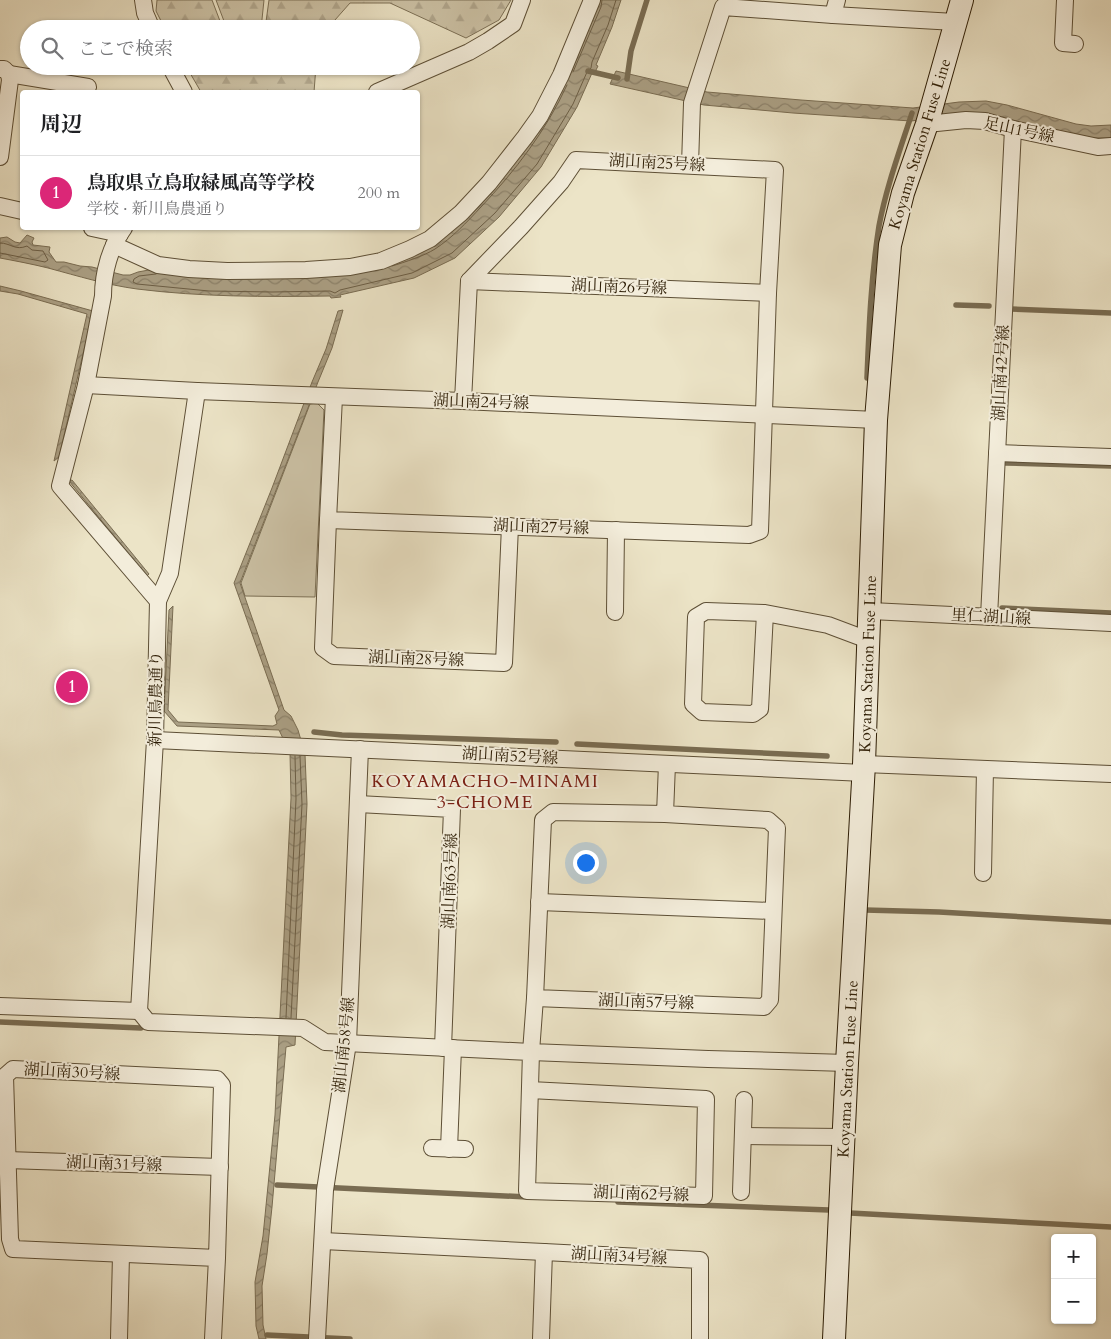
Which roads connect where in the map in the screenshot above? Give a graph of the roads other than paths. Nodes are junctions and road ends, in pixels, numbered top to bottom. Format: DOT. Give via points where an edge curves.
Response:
graph roads {
  1 [pos="143,0"];
  2 [pos="522,0"];
  3 [pos="592,0"];
  4 [pos="962,0"];
  5 [pos="1065,0"];
  6 [pos="723,4"];
  7 [pos="835,8"];
  8 [pos="148,20"];
  9 [pos="955,22"];
  10 [pos="1075,44"];
  11 [pos="4,71"];
  12 [pos="420,73"];
  13 [pos="20,74"];
  14 [pos="25,75"];
  15 [pos="175,75"];
  16 [pos="416,75"];
  17 [pos="88,87"];
  18 [pos="183,90"];
  19 [pos="382,90"];
  20 [pos="927,124"];
  21 [pos="1013,129"];
  22 [pos="1111,146"];
  23 [pos="0,157"];
  24 [pos="690,165"];
  25 [pos="0,206"];
  26 [pos="20,211"];
  27 [pos="97,230"];
  28 [pos="117,239"];
  29 [pos="469,281"];
  30 [pos="768,293"];
  31 [pos="86,385"];
  32 [pos="197,391"];
  33 [pos="334,397"];
  34 [pos="463,401"];
  35 [pos="765,415"];
  36 [pos="876,420"];
  37 [pos="997,452"];
  38 [pos="1111,457"];
  39 [pos="328,520"];
  40 [pos="510,526"];
  41 [pos="616,530"];
  42 [pos="158,600"];
  43 [pos="870,611"];
  44 [pos="615,612"];
  45 [pos="765,613"];
  46 [pos="989,617"];
  47 [pos="1111,623"];
  48 [pos="868,640"];
  49 [pos="155,740"];
  50 [pos="360,749"];
  51 [pos="667,764"];
  52 [pos="864,768"];
  53 [pos="986,769"];
  54 [pos="1111,774"];
  55 [pos="358,804"];
  56 [pos="665,814"];
  57 [pos="983,873"];
  58 [pos="540,902"];
  59 [pos="774,911"];
  60 [pos="535,998"];
  61 [pos="0,1006"];
  62 [pos="139,1011"];
  63 [pos="348,1043"];
  64 [pos="448,1048"];
  65 [pos="531,1052"];
  66 [pos="848,1063"];
  67 [pos="530,1090"];
  68 [pos="744,1100"];
  69 [pos="743,1136"];
  70 [pos="844,1137"];
  71 [pos="432,1148"];
  72 [pos="7,1160"];
  73 [pos="220,1167"];
  74 [pos="741,1192"];
  75 [pos="323,1241"];
  76 [pos="544,1252"];
  77 [pos="121,1255"];
  78 [pos="217,1258"];
  79 [pos="119,1339"];
  80 [pos="213,1339"];
  81 [pos="318,1339"];
  82 [pos="541,1339"];
  83 [pos="700,1339"];
  84 [pos="834,1339"];
  1 -- 8 [label="street"];
  2 -- 12 [label="street" via="513,24 469,52"];
  3 -- 28 [label="street" via="540,116 490,184 430,239 381,261 350,266 227,271 158,265"];
  4 -- 9 [label="main road, Koyama Station Fuse Line"];
  5 -- 10 [label="street" via="1063,44"];
  6 -- 7 [label="street"];
  6 -- 24 [label="street" via="694,96"];
  7 -- 9 [label="street"];
  9 -- 20 [label="main road, Koyama Station Fuse Line"];
  11 -- 13 [label="street"];
  11 -- 23 [label="street" via="10,80"];
  14 -- 17 [label="street"];
  15 -- 18 [label="street"];
  16 -- 19 [label="street"];
  20 -- 21 [label="street, 足山1号線" via="966,120"];
  20 -- 36 [label="main road, Koyama Station Fuse Line" via="902,193 890,245"];
  21 -- 22 [label="street, 足山1号線" via="1098,147"];
  21 -- 37 [label="street, 湖山南42号線"];
  24 -- 29 [label="street, 湖山南25号線" via="576,160 561,182"];
  24 -- 30 [label="street, 湖山南25号線" via="775,170"];
  25 -- 26 [label="street"];
  27 -- 28 [label="street"];
  28 -- 31 [label="street" via="103,288"];
  29 -- 30 [label="street, 湖山南26号線"];
  29 -- 34 [label="street"];
  30 -- 35 [label="street, 湖山南25号線"];
  31 -- 32 [label="street, 湖山南24号線"];
  31 -- 42 [label="street" via="60,486"];
  32 -- 33 [label="street, 湖山南24号線"];
  32 -- 42 [label="street" via="170,573"];
  33 -- 34 [label="street, 湖山南24号線"];
  33 -- 39 [label="street"];
  34 -- 35 [label="street, 湖山南24号線"];
  35 -- 36 [label="street, 湖山南24号線"];
  35 -- 41 [label="street, 湖山南27号線" via="760,531 749,535"];
  36 -- 43 [label="main road, Koyama Station Fuse Line"];
  37 -- 38 [label="street"];
  37 -- 46 [label="street, 湖山南42号線"];
  39 -- 40 [label="street, 湖山南27号線"];
  39 -- 40 [label="street, 湖山南28号線" via="323,648 334,656 504,662"];
  40 -- 41 [label="street, 湖山南27号線"];
  41 -- 44 [label="street"];
  42 -- 49 [label="street, 新川鳥農通り"];
  43 -- 46 [label="street, 里仁湖山線"];
  43 -- 48 [label="main road, Koyama Station Fuse Line"];
  45 -- 45 [label="street" via="706,611 696,617 693,704 702,712 753,714 760,709"];
  45 -- 48 [label="street" via="828,625"];
  46 -- 47 [label="street, 里仁湖山線"];
  48 -- 52 [label="main road, Koyama Station Fuse Line"];
  49 -- 50 [label="street, 湖山南52号線"];
  49 -- 62 [label="street, 新川鳥農通り"];
  50 -- 51 [label="street, 湖山南52号線"];
  50 -- 55 [label="street, 湖山南58号線"];
  51 -- 52 [label="street, 湖山南52号線"];
  51 -- 56 [label="street"];
  52 -- 53 [label="street, 湖山南52号線"];
  52 -- 66 [label="main road, Koyama Station Fuse Line"];
  53 -- 54 [label="street, 湖山南52号線"];
  53 -- 57 [label="street"];
  55 -- 63 [label="street, 湖山南58号線"];
  55 -- 64 [label="street, 湖山南63号線" via="452,809"];
  56 -- 58 [label="street, 湖山南57号線" via="553,812 543,820"];
  56 -- 59 [label="street, 湖山南57号線" via="768,820 777,828"];
  58 -- 59 [label="street"];
  58 -- 60 [label="street, 湖山南57号線"];
  59 -- 60 [label="street, 湖山南57号線" via="770,1000 764,1007"];
  60 -- 65 [label="street, 湖山南62号線"];
  61 -- 62 [label="street"];
  62 -- 63 [label="street" via="148,1022 303,1028 325,1042"];
  63 -- 64 [label="street"];
  63 -- 75 [label="street, 湖山南58号線" via="325,1190"];
  64 -- 65 [label="street"];
  64 -- 71 [label="street" via="457,1149"];
  65 -- 66 [label="street"];
  65 -- 67 [label="street, 湖山南62号線"];
  66 -- 70 [label="main road, Koyama Station Fuse Line"];
  67 -- 67 [label="street, 湖山南62号線" via="527,1190 704,1196 706,1099"];
  68 -- 69 [label="street"];
  69 -- 70 [label="street"];
  69 -- 74 [label="street"];
  70 -- 84 [label="main road, Koyama Station Fuse Line"];
  72 -- 73 [label="street, 湖山南31号線"];
  72 -- 73 [label="street, 湖山南30号線" via="5,1076 13,1069 217,1079 222,1086"];
  72 -- 77 [label="street, 湖山南30号線" via="13,1249"];
  73 -- 78 [label="street, 湖山南30号線"];
  75 -- 76 [label="street"];
  75 -- 81 [label="street, 湖山南58号線"];
  76 -- 82 [label="street"];
  76 -- 83 [label="street, 湖山南34号線" via="700,1260"];
  77 -- 78 [label="street, 湖山南30号線"];
  77 -- 79 [label="street"];
  78 -- 80 [label="street, 湖山南30号線"];
}
